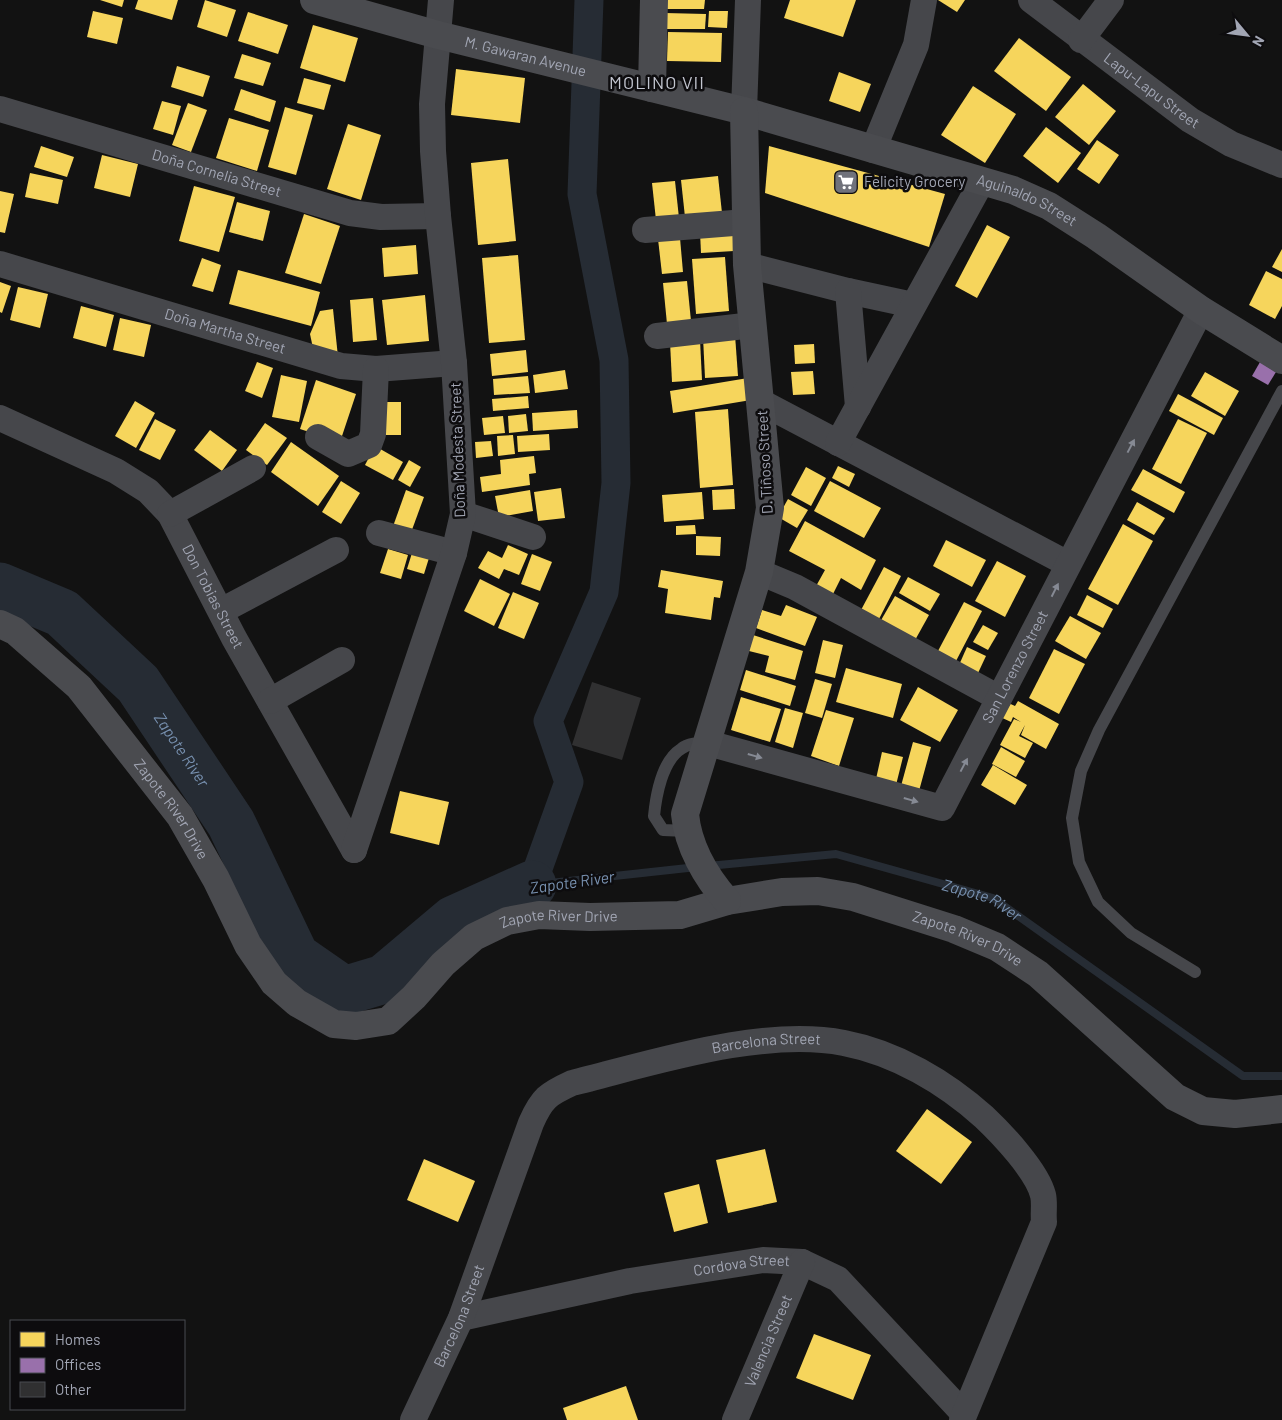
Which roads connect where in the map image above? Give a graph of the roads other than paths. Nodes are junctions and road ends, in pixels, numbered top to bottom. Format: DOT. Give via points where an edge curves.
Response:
graph roads {
  1 [pos="314,0"];
  2 [pos="441,0"];
  3 [pos="654,0"];
  4 [pos="748,0"];
  5 [pos="924,0"];
  6 [pos="1031,0"];
  7 [pos="1110,0"];
  8 [pos="438,35"];
  9 [pos="1081,40"];
  10 [pos="641,85"];
  11 [pos="0,109"];
  12 [pos="744,111"];
  13 [pos="874,150"];
  14 [pos="1282,165"];
  15 [pos="982,181"];
  16 [pos="438,216"];
  17 [pos="746,222"];
  18 [pos="645,230"];
  19 [pos="0,264"];
  20 [pos="747,265"];
  21 [pos="848,291"];
  22 [pos="913,306"];
  23 [pos="1201,310"];
  24 [pos="753,325"];
  25 [pos="657,336"];
  26 [pos="1282,360"];
  27 [pos="454,363"];
  28 [pos="376,369"];
  29 [pos="1282,391"];
  30 [pos="761,402"];
  31 [pos="858,407"];
  32 [pos="0,418"];
  33 [pos="318,437"];
  34 [pos="838,443"];
  35 [pos="253,468"];
  36 [pos="170,514"];
  37 [pos="463,514"];
  38 [pos="379,533"];
  39 [pos="533,537"];
  40 [pos="336,550"];
  41 [pos="454,553"];
  42 [pos="1068,564"];
  43 [pos="759,572"];
  44 [pos="221,611"];
  45 [pos="0,624"];
  46 [pos="342,660"];
  47 [pos="999,698"];
  48 [pos="270,701"];
  49 [pos="708,743"];
  50 [pos="354,850"];
  51 [pos="720,892"];
  52 [pos="1195,972"];
  53 [pos="1282,1109"];
  54 [pos="802,1262"];
  55 [pos="461,1318"];
  56 [pos="963,1417"];
  57 [pos="413,1420"];
  58 [pos="735,1420"];
  1 -- 8 [label="street, M. Gawaran Avenue"];
  2 -- 8 [label="street, Doña Modesta Street"];
  3 -- 10 [label="street"];
  4 -- 12 [label="street, D. Tiñoso Street"];
  5 -- 13 [label="street" via="916,45"];
  6 -- 9 [label="street, Lapu-Lapu Street"];
  7 -- 9 [label="street"];
  8 -- 10 [label="street, M. Gawaran Avenue"];
  8 -- 16 [label="street, Doña Modesta Street" via="432,104"];
  9 -- 14 [label="street, Lapu-Lapu Street" via="1190,120 1231,144"];
  10 -- 12 [label="street, Aguinaldo Street"];
  11 -- 16 [label="street, Doña Cornelia Street" via="350,213"];
  12 -- 13 [label="street, Aguinaldo Street"];
  12 -- 17 [label="street, D. Tiñoso Street"];
  13 -- 15 [label="street, Aguinaldo Street"];
  15 -- 22 [label="street"];
  15 -- 23 [label="street, Aguinaldo Street" via="1049,206"];
  16 -- 27 [label="street, Doña Modesta Street"];
  17 -- 18 [label="street"];
  17 -- 20 [label="street, D. Tiñoso Street"];
  19 -- 28 [label="street, Doña Martha Street" via="341,366"];
  20 -- 21 [label="street"];
  20 -- 24 [label="street, D. Tiñoso Street"];
  21 -- 22 [label="street"];
  21 -- 31 [label="street"];
  22 -- 31 [label="street"];
  23 -- 26 [label="street, Aguinaldo Street"];
  42 -- 23 [label="street, San Lorenzo Street, one-way"];
  24 -- 25 [label="street"];
  24 -- 30 [label="street, D. Tiñoso Street"];
  27 -- 28 [label="street, Doña Martha Street"];
  27 -- 37 [label="street, Doña Modesta Street"];
  28 -- 33 [label="street" via="373,434 368,445 348,454"];
  29 -- 52 [label="lane" via="1099,730 1081,771 1072,818 1079,862 1098,902 1131,933"];
  30 -- 34 [label="street"];
  30 -- 43 [label="street, D. Tiñoso Street" via="770,508"];
  31 -- 34 [label="street"];
  32 -- 36 [label="street, Don Tobias Street" via="116,471 148,491"];
  34 -- 42 [label="street"];
  35 -- 36 [label="street"];
  36 -- 44 [label="street, Don Tobias Street"];
  37 -- 39 [label="street"];
  37 -- 41 [label="street, Doña Modesta Street"];
  38 -- 41 [label="street"];
  40 -- 44 [label="street"];
  41 -- 50 [label="street, Doña Modesta Street"];
  47 -- 42 [label="street, San Lorenzo Street, one-way"];
  43 -- 47 [label="street" via="795,587"];
  43 -- 49 [label="street, D. Tiñoso Street"];
  44 -- 48 [label="street, Don Tobias Street"];
  45 -- 51 [label="street, Zapote River Drive" via="15,632 79,687 180,816 248,945 274,983 297,1004 334,1024 356,1026 388,1021 442,964 474,937 507,921 539,915 680,916"];
  46 -- 48 [label="street"];
  49 -- 47 [label="street, San Lorenzo Street, one-way" via="942,808"];
  48 -- 50 [label="street, Don Tobias Street"];
  49 -- 51 [label="street, D. Tiñoso Street" via="685,814 690,839"];
  51 -- 53 [label="street, Zapote River Drive" via="818,891 853,897 954,929 997,947 1038,974 1174,1097 1203,1111 1235,1114"];
  54 -- 55 [label="street, Cordova Street" via="763,1260 640,1280"];
  54 -- 56 [label="street, Cordova Street" via="838,1279"];
  54 -- 58 [label="street, Valencia Street"];
  55 -- 56 [label="street, Barcelona Street" via="531,1123 538,1106 552,1092 572,1083 713,1049 768,1041 844,1043 883,1054 926,1075 967,1102 1002,1134 1031,1170 1043,1195 1044,1222"];
  55 -- 57 [label="street, Barcelona Street"];
}
